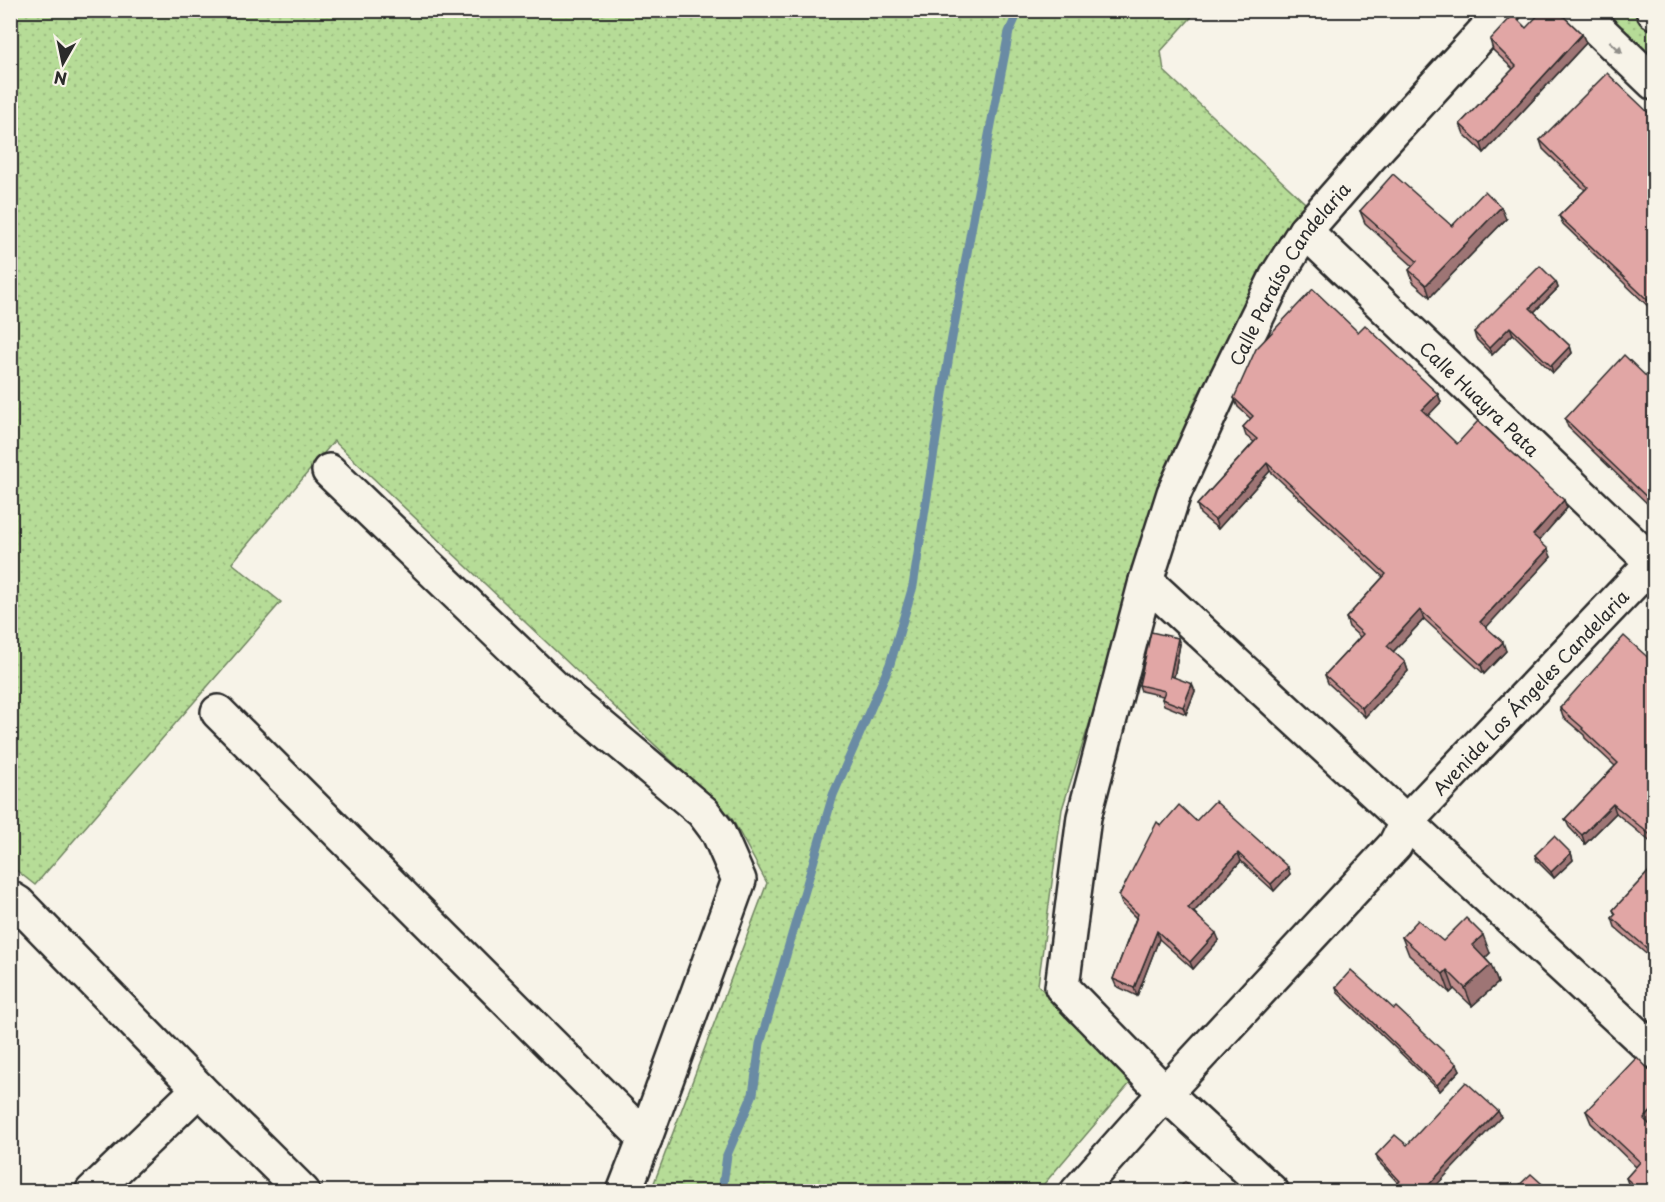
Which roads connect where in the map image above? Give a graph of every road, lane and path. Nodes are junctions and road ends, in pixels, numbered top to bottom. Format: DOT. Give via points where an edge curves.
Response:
graph roads {
  1 [pos="1504,10"];
  2 [pos="1578,10"];
  3 [pos="1654,83"];
  4 [pos="1305,231"];
  5 [pos="329,471"];
  6 [pos="1654,563"];
  7 [pos="1146,581"];
  8 [pos="218,712"];
  9 [pos="1407,821"];
  10 [pos="13,904"];
  11 [pos="1654,1051"];
  12 [pos="199,1089"];
  13 [pos="1165,1093"];
  14 [pos="645,1138"];
  15 [pos="92,1191"];
  16 [pos="303,1191"];
  17 [pos="624,1191"];
  18 [pos="1077,1191"];
  19 [pos="1272,1191"];
  1 -- 4 [label="street, Calle Paraíso Candelaria"];
  2 -- 3 [label="street, one-way"];
  4 -- 6 [label="street, Calle Huayra Pata"];
  4 -- 7 [label="street, Calle Paraíso Candelaria" via="1277,276 1215,402 1174,493"];
  5 -- 14 [label="street" via="555,688 703,812 718,832 739,880"];
  6 -- 9 [label="street, Avenida Los Ángeles Candelaria"];
  7 -- 9 [label="street"];
  7 -- 13 [label="street, Calle Paraíso Candelaria" via="1084,817 1062,987"];
  8 -- 14 [label="street"];
  9 -- 11 [label="street"];
  9 -- 13 [label="street, Avenida Los Ángeles Candelaria" via="1395,845"];
  10 -- 12 [label="street"];
  12 -- 15 [label="street"];
  12 -- 16 [label="street"];
  13 -- 18 [label="street, Avenida Los Ángeles Candelaria"];
  13 -- 19 [label="street"];
  14 -- 17 [label="street"];
}
